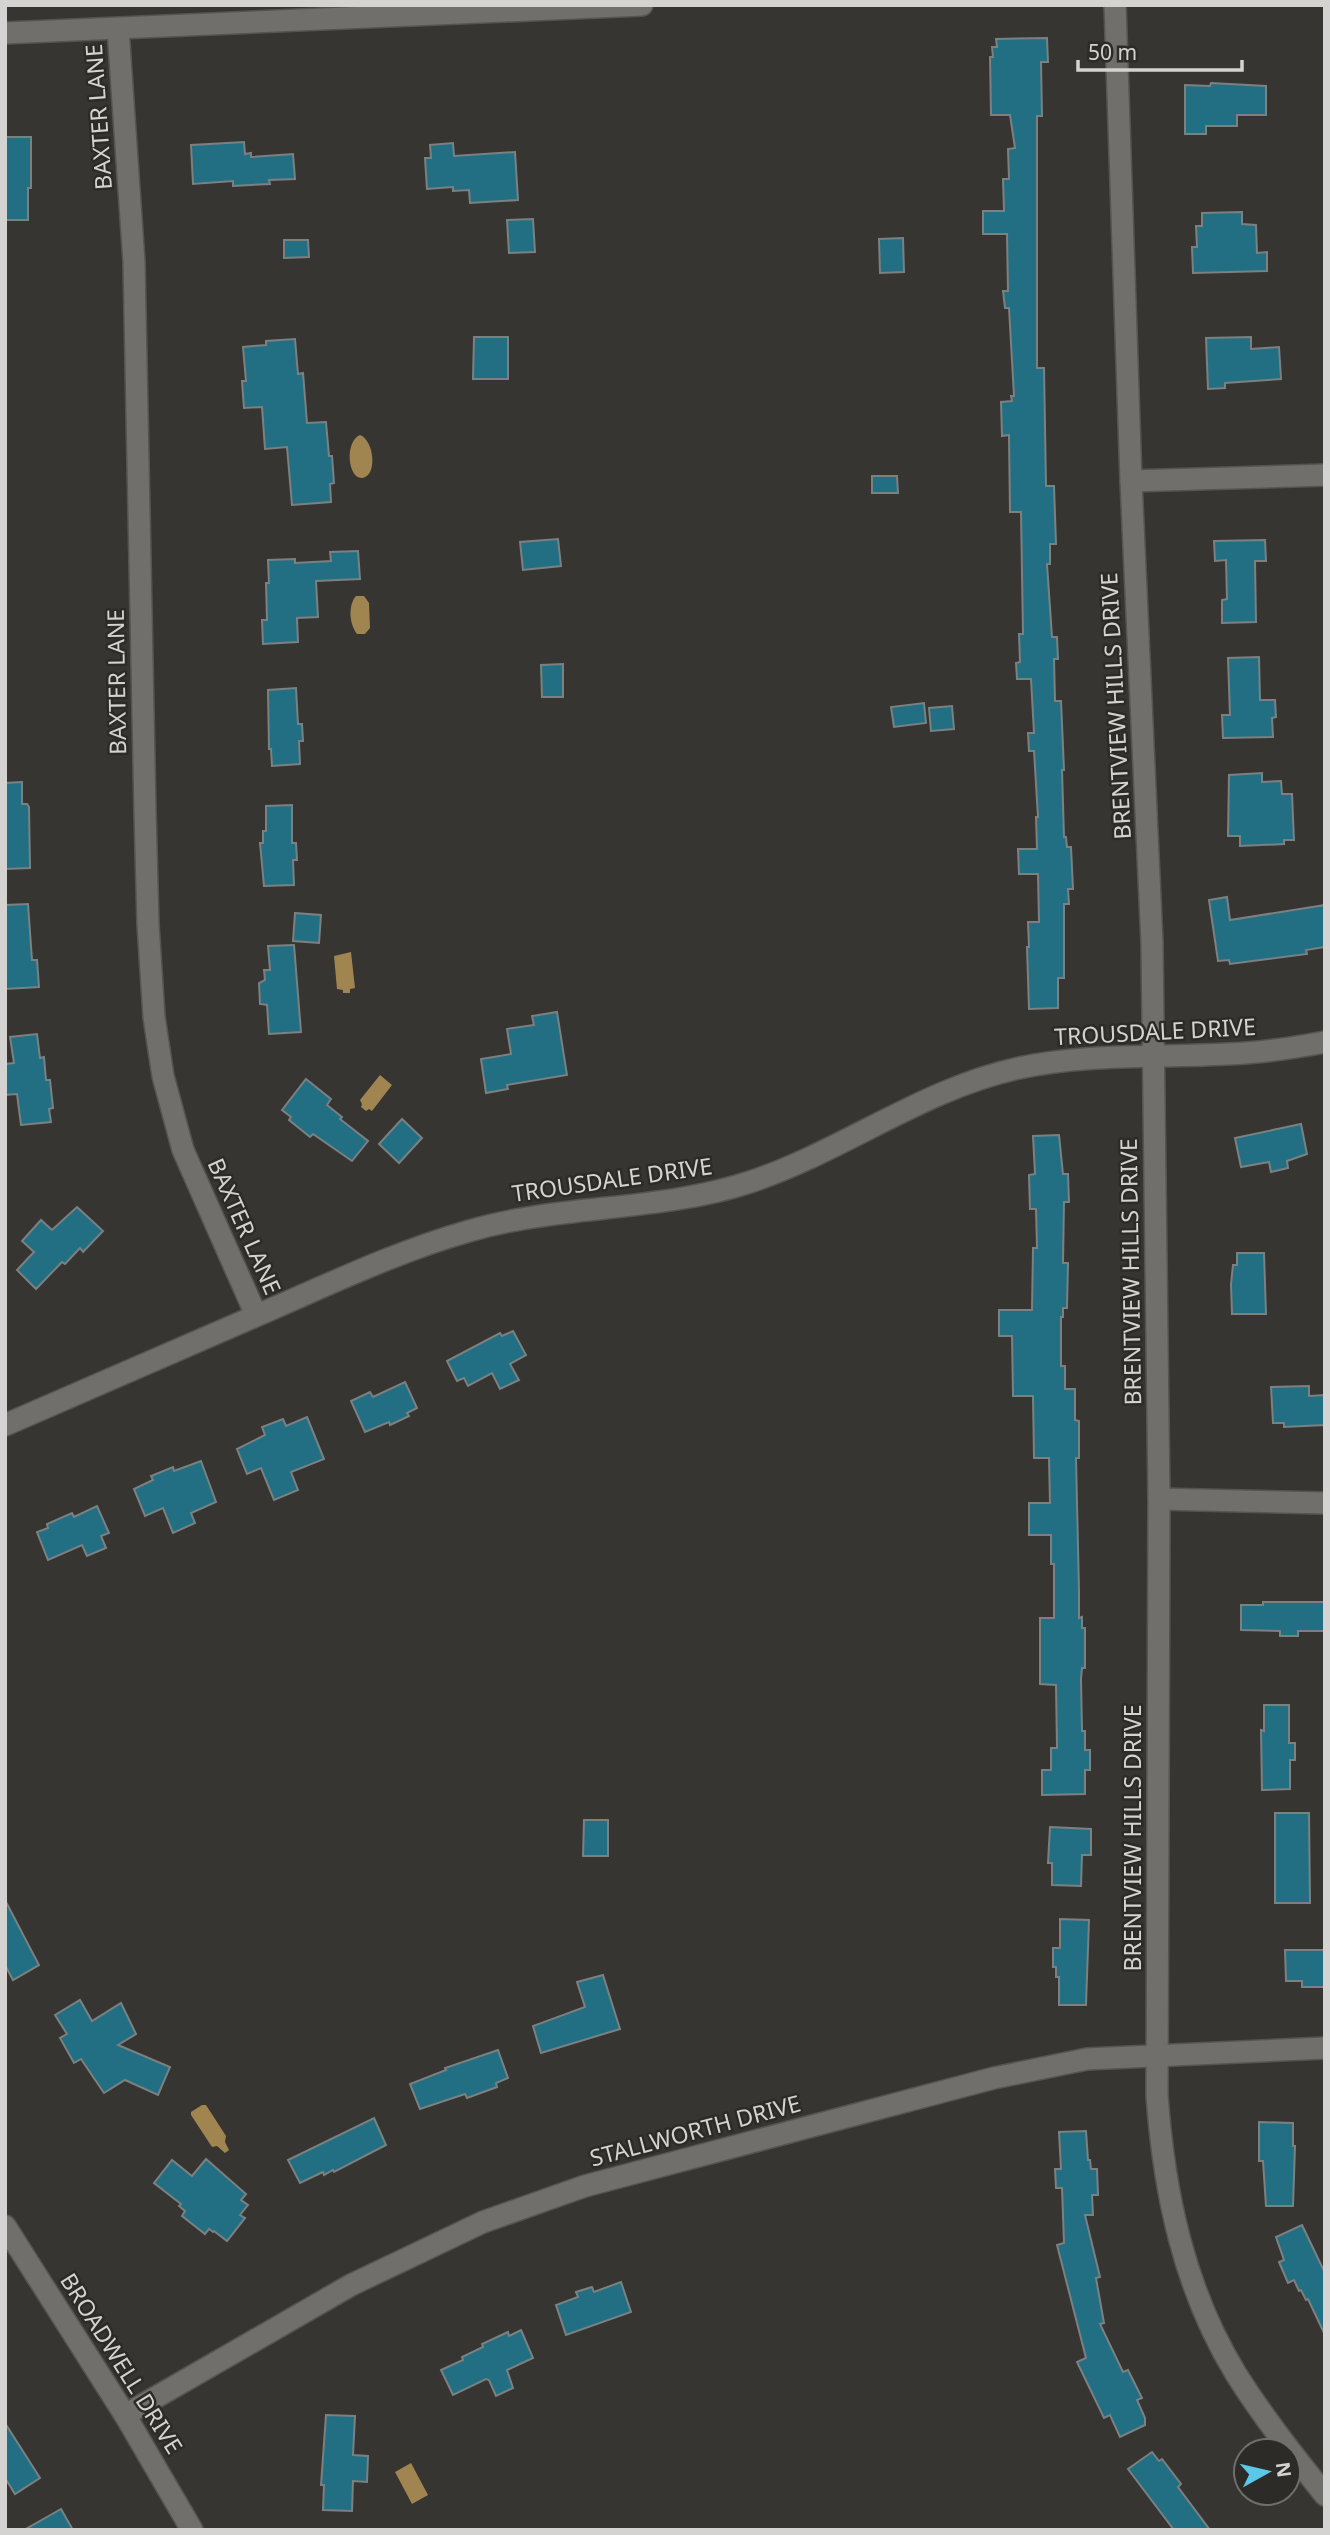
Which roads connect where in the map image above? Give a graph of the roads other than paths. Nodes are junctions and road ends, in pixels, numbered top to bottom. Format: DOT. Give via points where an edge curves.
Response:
graph roads {
  1 [pos="642,5"];
  2 [pos="1115,5"];
  3 [pos="118,29"];
  4 [pos="5,33"];
  5 [pos="1325,475"];
  6 [pos="1131,481"];
  7 [pos="1325,1042"];
  8 [pos="1154,1056"];
  9 [pos="256,1315"];
  10 [pos="5,1425"];
  11 [pos="1159,1499"];
  12 [pos="1325,1503"];
  13 [pos="1325,2048"];
  14 [pos="1158,2055"];
  15 [pos="5,2226"];
  16 [pos="125,2414"];
  17 [pos="1325,2495"];
  18 [pos="192,2530"];
  1 -- 3 [label="street"];
  2 -- 6 [label="street, BRENTVIEW HILLS DRIVE"];
  3 -- 4 [label="street"];
  3 -- 9 [label="street, BAXTER LANE" via="134,262 145,812 154,1017 180,1141"];
  5 -- 6 [label="street"];
  6 -- 8 [label="street, BRENTVIEW HILLS DRIVE"];
  7 -- 8 [label="street, TROUSDALE DRIVE" via="1230,1054"];
  8 -- 9 [label="street, TROUSDALE DRIVE" via="1064,1060 1002,1072 944,1091 811,1158 752,1181 678,1200 534,1216 481,1227 394,1257"];
  8 -- 11 [label="street, BRENTVIEW HILLS DRIVE"];
  9 -- 10 [label="street, TROUSDALE DRIVE"];
  11 -- 12 [label="street"];
  11 -- 14 [label="street, BRENTVIEW HILLS DRIVE"];
  13 -- 14 [label="street, STALLWORTH DRIVE"];
  14 -- 16 [label="street, STALLWORTH DRIVE" via="1087,2059 994,2078 584,2186 520,2208 454,2234 351,2285"];
  14 -- 17 [label="street, BRENTVIEW HILLS DRIVE" via="1167,2187 1190,2275 1236,2374"];
  15 -- 16 [label="street, BROADWELL DRIVE"];
  16 -- 18 [label="street, BROADWELL DRIVE"];
}
